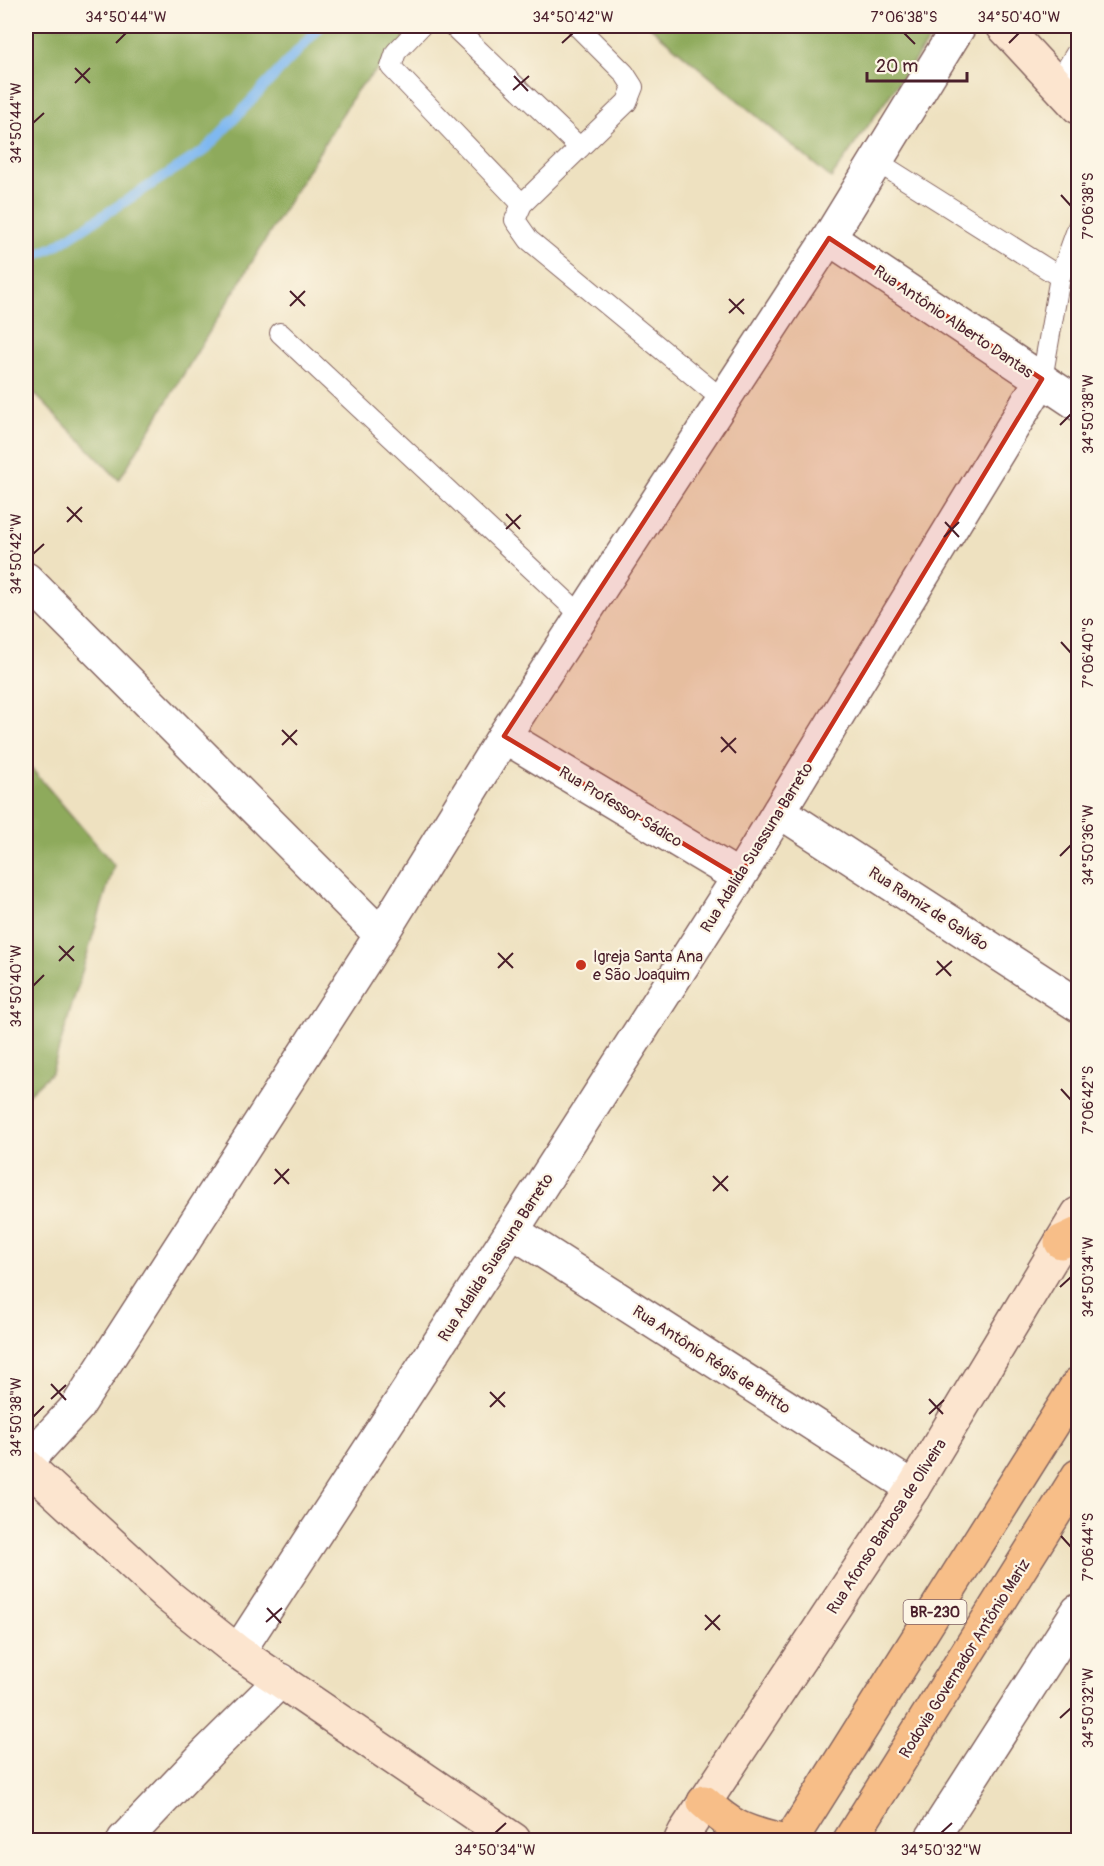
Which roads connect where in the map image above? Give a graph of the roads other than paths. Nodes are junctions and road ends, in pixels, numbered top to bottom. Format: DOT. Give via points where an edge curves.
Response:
graph roads {
  1 [pos="421,26"];
  2 [pos="453,26"];
  3 [pos="577,26"];
  4 [pos="959,26"];
  5 [pos="1003,26"];
  6 [pos="1078,50"];
  7 [pos="1058,83"];
  8 [pos="1078,108"];
  9 [pos="580,148"];
  10 [pos="876,161"];
  11 [pos="522,204"];
  12 [pos="1078,227"];
  13 [pos="829,238"];
  14 [pos="1060,277"];
  15 [pos="280,333"];
  16 [pos="1042,379"];
  17 [pos="723,400"];
  18 [pos="1078,404"];
  19 [pos="26,579"];
  20 [pos="582,616"];
  21 [pos="504,736"];
  22 [pos="779,811"];
  23 [pos="739,877"];
  24 [pos="381,935"];
  25 [pos="1078,1005"];
  26 [pos="1078,1214"];
  27 [pos="512,1231"];
  28 [pos="1070,1238"];
  29 [pos="1078,1384"];
  30 [pos="26,1463"];
  31 [pos="1078,1476"];
  32 [pos="913,1488"];
  33 [pos="1078,1611"];
  34 [pos="238,1652"];
  35 [pos="281,1680"];
  36 [pos="704,1802"];
  37 [pos="680,1838"];
  38 [pos="510,1839"];
  39 [pos="124,1840"];
  40 [pos="777,1840"];
  41 [pos="791,1840"];
  42 [pos="850,1840"];
  43 [pos="931,1840"];
  1 -- 11 [label="lane" via="396,52 391,67"];
  2 -- 9 [label="lane"];
  3 -- 9 [label="lane" via="633,87 627,102"];
  4 -- 10 [label="street"];
  5 -- 7 [label="street"];
  6 -- 7 [label="lane"];
  7 -- 8 [label="street"];
  9 -- 11 [label="lane"];
  10 -- 13 [label="street"];
  10 -- 14 [label="lane"];
  11 -- 17 [label="lane" via="515,220 529,240"];
  12 -- 14 [label="lane, Rua Adalida Suassuna Barreto"];
  13 -- 16 [label="street, Rua Antônio Alberto Dantas"];
  13 -- 17 [label="street"];
  14 -- 16 [label="lane, Rua Adalida Suassuna Barreto"];
  15 -- 20 [label="lane"];
  16 -- 18 [label="street, Rua Antônio Alberto Dantas"];
  16 -- 22 [label="street, Rua Adalida Suassuna Barreto"];
  17 -- 20 [label="street"];
  19 -- 24 [label="street"];
  20 -- 21 [label="street"];
  21 -- 23 [label="street, Rua Professor Sádico"];
  21 -- 24 [label="street"];
  22 -- 23 [label="street, Rua Adalida Suassuna Barreto"];
  22 -- 25 [label="street, Rua Ramiz de Galvão"];
  23 -- 27 [label="street, Rua Adalida Suassuna Barreto"];
  24 -- 30 [label="street" via="77,1407"];
  26 -- 28 [label="street, Rua Afonso Barbosa de Oliveira"];
  27 -- 32 [label="street, Rua Antônio Régis de Britto"];
  27 -- 34 [label="street, Rua Adalida Suassuna Barreto"];
  28 -- 32 [label="street, Rua Afonso Barbosa de Oliveira"];
  29 -- 41 [label="highway, BR-230"];
  30 -- 34 [label="street" via="168,1596"];
  31 -- 42 [label="highway, Rodovia Governador Antônio Mariz / BR-230"];
  32 -- 36 [label="street, Rua Afonso Barbosa de Oliveira"];
  33 -- 43 [label="street"];
  34 -- 35 [label="street"];
  35 -- 38 [label="street"];
  35 -- 39 [label="street"];
  36 -- 37 [label="street, Rua Afonso Barbosa de Oliveira"];
  36 -- 40 [label="highway" via="740,1830"];
}
